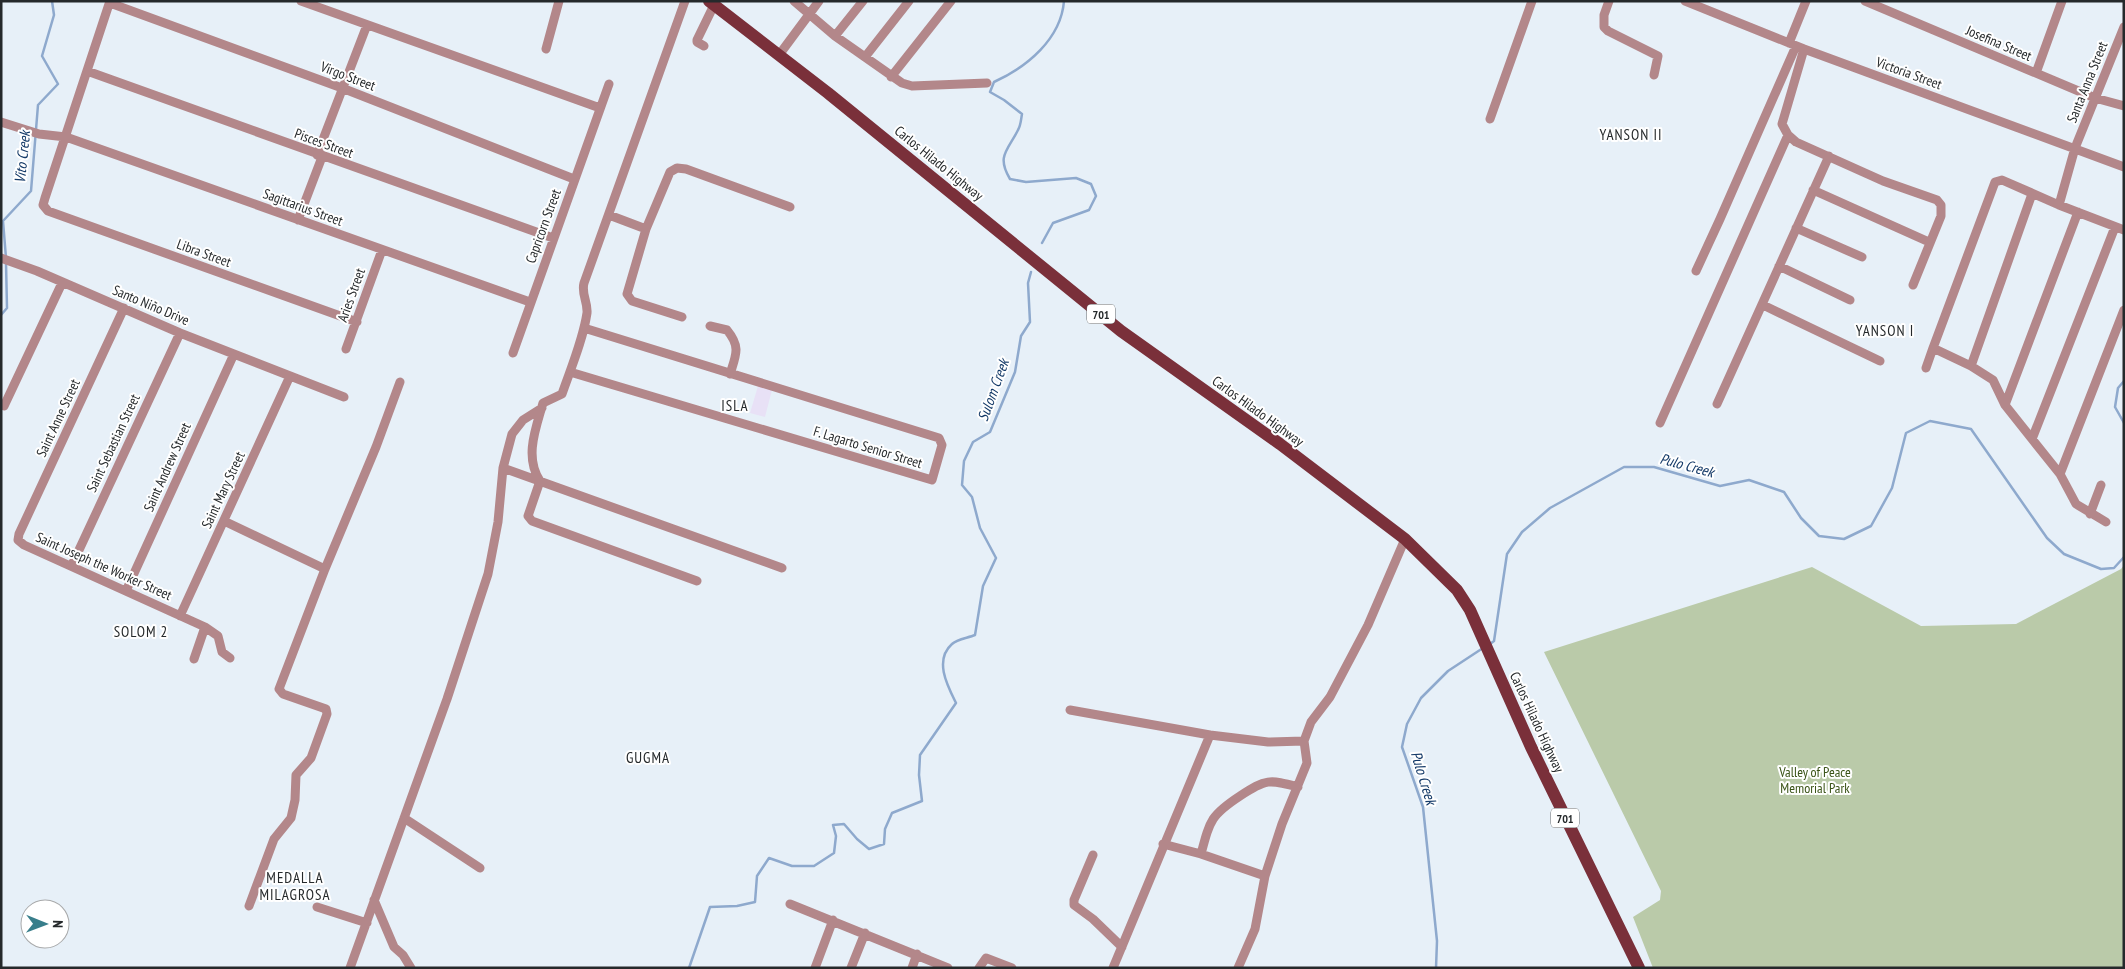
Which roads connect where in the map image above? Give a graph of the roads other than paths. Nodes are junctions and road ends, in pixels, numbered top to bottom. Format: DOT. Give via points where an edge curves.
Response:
graph roads {
  1 [pos="302,1"];
  2 [pos="559,1"];
  3 [pos="685,1"];
  4 [pos="794,1"];
  5 [pos="819,1"];
  6 [pos="863,1"];
  7 [pos="910,1"];
  8 [pos="951,1"];
  9 [pos="1532,1"];
  10 [pos="1610,1"];
  11 [pos="1685,1"];
  12 [pos="1806,1"];
  13 [pos="1865,1"];
  14 [pos="2062,1"];
  15 [pos="110,2"];
  16 [pos="711,3"];
  17 [pos="810,14"];
  18 [pos="367,25"];
  19 [pos="2124,27"];
  20 [pos="835,36"];
  21 [pos="2121,41"];
  22 [pos="704,46"];
  23 [pos="1796,46"];
  24 [pos="546,49"];
  25 [pos="779,55"];
  26 [pos="865,57"];
  27 [pos="87,71"];
  28 [pos="2036,73"];
  29 [pos="1654,75"];
  30 [pos="891,77"];
  31 [pos="987,83"];
  32 [pos="609,84"];
  33 [pos="342,88"];
  34 [pos="2095,98"];
  35 [pos="2124,106"];
  36 [pos="600,108"];
  37 [pos="1490,120"];
  38 [pos="1,122"];
  39 [pos="1788,135"];
  40 [pos="66,137"];
  41 [pos="2075,148"];
  42 [pos="320,156"];
  43 [pos="1829,156"];
  44 [pos="2124,167"];
  45 [pos="574,179"];
  46 [pos="1813,190"];
  47 [pos="2032,194"];
  48 [pos="2059,205"];
  49 [pos="790,207"];
  50 [pos="2078,212"];
  51 [pos="609,215"];
  52 [pos="298,220"];
  53 [pos="2115,227"];
  54 [pos="1796,228"];
  55 [pos="646,229"];
  56 [pos="2124,230"];
  57 [pos="553,238"];
  58 [pos="1929,242"];
  59 [pos="382,250"];
  60 [pos="1862,257"];
  61 [pos="5,260"];
  62 [pos="1779,266"];
  63 [pos="1696,271"];
  64 [pos="62,283"];
  65 [pos="1913,285"];
  66 [pos="1850,300"];
  67 [pos="530,302"];
  68 [pos="1762,305"];
  69 [pos="124,308"];
  70 [pos="2124,310"];
  71 [pos="682,317"];
  72 [pos="357,322"];
  73 [pos="710,326"];
  74 [pos="584,328"];
  75 [pos="180,333"];
  76 [pos="1933,348"];
  77 [pos="346,349"];
  78 [pos="513,353"];
  79 [pos="234,354"];
  80 [pos="1880,361"];
  81 [pos="1971,366"];
  82 [pos="1926,368"];
  83 [pos="570,372"];
  84 [pos="730,374"];
  85 [pos="290,376"];
  86 [pos="400,382"];
  87 [pos="344,397"];
  88 [pos="1717,404"];
  89 [pos="2005,405"];
  90 [pos="4,406"];
  91 [pos="542,408"];
  92 [pos="1660,423"];
  93 [pos="2032,439"];
  94 [pos="503,468"];
  95 [pos="2060,474"];
  96 [pos="540,481"];
  97 [pos="2101,485"];
  98 [pos="2090,514"];
  99 [pos="224,521"];
  100 [pos="2106,522"];
  101 [pos="1405,539"];
  102 [pos="18,540"];
  103 [pos="72,565"];
  104 [pos="782,568"];
  105 [pos="325,569"];
  106 [pos="697,581"];
  107 [pos="126,591"];
  108 [pos="180,616"];
  109 [pos="205,627"];
  110 [pos="230,658"];
  111 [pos="194,659"];
  112 [pos="1070,710"];
  113 [pos="1210,735"];
  114 [pos="1304,741"];
  115 [pos="1298,787"];
  116 [pos="404,818"];
  117 [pos="1163,844"];
  118 [pos="1201,854"];
  119 [pos="1093,855"];
  120 [pos="480,868"];
  121 [pos="1266,876"];
  122 [pos="374,900"];
  123 [pos="790,904"];
  124 [pos="249,906"];
  125 [pos="317,907"];
  126 [pos="833,920"];
  127 [pos="367,923"];
  128 [pos="865,932"];
  129 [pos="1122,947"];
  130 [pos="917,954"];
  131 [pos="350,968"];
  132 [pos="411,968"];
  133 [pos="815,968"];
  134 [pos="851,968"];
  135 [pos="912,968"];
  136 [pos="947,968"];
  137 [pos="980,968"];
  138 [pos="1012,968"];
  139 [pos="1113,968"];
  140 [pos="1238,968"];
  141 [pos="1638,968"];
  1 -- 18 [label="street"];
  2 -- 24 [label="street"];
  3 -- 51 [label="street"];
  4 -- 17 [label="street"];
  5 -- 17 [label="street"];
  6 -- 20 [label="street"];
  7 -- 26 [label="street"];
  8 -- 30 [label="street"];
  9 -- 37 [label="street"];
  10 -- 29 [label="street" via="1604,15 1604,27 1658,56"];
  11 -- 23 [label="street, Victoria Street"];
  12 -- 23 [label="street"];
  13 -- 28 [label="street, Josefina Street"];
  14 -- 28 [label="street"];
  15 -- 27 [label="street"];
  15 -- 33 [label="street, Virgo Street"];
  16 -- 22 [label="street" via="697,42"];
  16 -- 25 [label="main road, Carlos Hilado Highway / 701"];
  17 -- 20 [label="street"];
  17 -- 25 [label="street"];
  18 -- 33 [label="street"];
  18 -- 36 [label="street"];
  19 -- 21 [label="street, Santa Anna Street"];
  20 -- 26 [label="street"];
  21 -- 34 [label="street, Santa Anna Street"];
  23 -- 39 [label="street" via="1782,124"];
  23 -- 41 [label="street, Victoria Street"];
  23 -- 63 [label="street"];
  25 -- 101 [label="main road, Carlos Hilado Highway / 701" via="1121,331 1280,444"];
  26 -- 30 [label="street"];
  27 -- 40 [label="street"];
  27 -- 42 [label="street, Pisces Street"];
  28 -- 34 [label="street, Josefina Street"];
  30 -- 31 [label="street" via="912,86"];
  32 -- 36 [label="street, Capricorn Street"];
  33 -- 42 [label="street"];
  33 -- 45 [label="street, Virgo Street"];
  34 -- 35 [label="street, Josefina Street"];
  34 -- 41 [label="street, Santa Anna Street"];
  36 -- 45 [label="street, Capricorn Street"];
  38 -- 40 [label="street, Sagittarius Street"];
  39 -- 43 [label="street" via="1796,142"];
  39 -- 92 [label="street"];
  40 -- 52 [label="street, Sagittarius Street"];
  40 -- 72 [label="street, Libra Street" via="43,205 52,213"];
  41 -- 44 [label="street, Victoria Street"];
  41 -- 48 [label="street, Santa Anna Street"];
  42 -- 52 [label="street"];
  42 -- 57 [label="street, Pisces Street"];
  43 -- 46 [label="street"];
  43 -- 58 [label="street" via="1937,200 1941,205 1941,216"];
  45 -- 57 [label="street, Capricorn Street"];
  46 -- 54 [label="street"];
  46 -- 58 [label="street"];
  47 -- 48 [label="street"];
  47 -- 76 [label="street" via="2002,180 1995,182"];
  47 -- 81 [label="street"];
  48 -- 50 [label="street"];
  49 -- 55 [label="street" via="677,168 670,172"];
  50 -- 53 [label="street"];
  50 -- 89 [label="street"];
  51 -- 55 [label="street"];
  51 -- 74 [label="street" via="582,289 587,308"];
  52 -- 59 [label="street, Sagittarius Street"];
  53 -- 56 [label="street"];
  53 -- 93 [label="street"];
  54 -- 60 [label="street"];
  54 -- 62 [label="street"];
  55 -- 71 [label="street" via="628,296 632,301"];
  57 -- 67 [label="street, Capricorn Street"];
  58 -- 65 [label="street"];
  59 -- 67 [label="street, Sagittarius Street"];
  59 -- 72 [label="street, Aries Street"];
  61 -- 64 [label="street, Santo Niño Drive"];
  62 -- 66 [label="street"];
  62 -- 68 [label="street"];
  64 -- 69 [label="street, Santo Niño Drive"];
  64 -- 90 [label="street"];
  67 -- 78 [label="street, Capricorn Street"];
  68 -- 80 [label="street"];
  68 -- 88 [label="street"];
  69 -- 75 [label="street, Santo Niño Drive"];
  69 -- 102 [label="street, Saint Anne Street"];
  70 -- 95 [label="street"];
  72 -- 77 [label="street, Aries Street"];
  73 -- 84 [label="street" via="727,330 736,344"];
  74 -- 83 [label="street"];
  74 -- 84 [label="street, F. Lagarto Senior Street"];
  75 -- 79 [label="street, Santo Niño Drive"];
  75 -- 103 [label="street, Saint Sebastian Street"];
  76 -- 81 [label="street"];
  76 -- 82 [label="street"];
  79 -- 85 [label="street, Santo Niño Drive"];
  79 -- 107 [label="street, Saint Andrew Street"];
  81 -- 89 [label="street" via="1993,380"];
  83 -- 84 [label="street, F. Lagarto Senior Street" via="932,480 942,445 939,438"];
  83 -- 91 [label="street" via="562,394 543,403"];
  85 -- 87 [label="street, Santo Niño Drive"];
  85 -- 99 [label="street, Saint Mary Street"];
  86 -- 105 [label="street"];
  89 -- 93 [label="street"];
  91 -- 94 [label="street" via="518,425 512,434"];
  91 -- 96 [label="street" via="532,445 532,460"];
  93 -- 95 [label="street"];
  94 -- 96 [label="street"];
  94 -- 116 [label="street" via="498,522 488,574"];
  95 -- 98 [label="street" via="2076,504"];
  96 -- 104 [label="street"];
  96 -- 106 [label="street" via="528,512 529,519"];
  97 -- 98 [label="street"];
  98 -- 100 [label="street"];
  99 -- 105 [label="street"];
  99 -- 108 [label="street, Saint Mary Street"];
  101 -- 114 [label="street" via="1368,625 1330,696 1311,722"];
  101 -- 141 [label="main road, Carlos Hilado Highway / 701" via="1457,590 1470,610 1531,747"];
  102 -- 103 [label="street, Saint Joseph the Worker Street"];
  103 -- 107 [label="street, Saint Joseph the Worker Street"];
  105 -- 124 [label="street" via="279,689 283,694 326,709 327,714 311,758 298,770 291,818 274,839"];
  107 -- 108 [label="street, Saint Joseph the Worker Street"];
  108 -- 109 [label="street, Saint Joseph the Worker Street"];
  109 -- 110 [label="street" via="218,636 222,652"];
  109 -- 111 [label="street"];
  112 -- 113 [label="street"];
  113 -- 114 [label="street" via="1268,742"];
  113 -- 117 [label="street"];
  114 -- 115 [label="street" via="1307,763"];
  115 -- 118 [label="street" via="1278,781 1260,783 1220,809 1207,831"];
  115 -- 121 [label="street" via="1282,824"];
  116 -- 120 [label="street"];
  116 -- 122 [label="street"];
  117 -- 118 [label="street"];
  117 -- 129 [label="street"];
  118 -- 121 [label="street"];
  119 -- 129 [label="street" via="1074,905"];
  121 -- 140 [label="street" via="1255,929"];
  122 -- 127 [label="street"];
  122 -- 132 [label="street" via="394,947"];
  123 -- 126 [label="street"];
  125 -- 127 [label="street"];
  126 -- 128 [label="street"];
  126 -- 133 [label="street"];
  127 -- 131 [label="street"];
  128 -- 130 [label="street"];
  128 -- 134 [label="street"];
  129 -- 139 [label="street"];
  130 -- 135 [label="street"];
  130 -- 136 [label="street"];
  137 -- 138 [label="street" via="986,958"];
}
